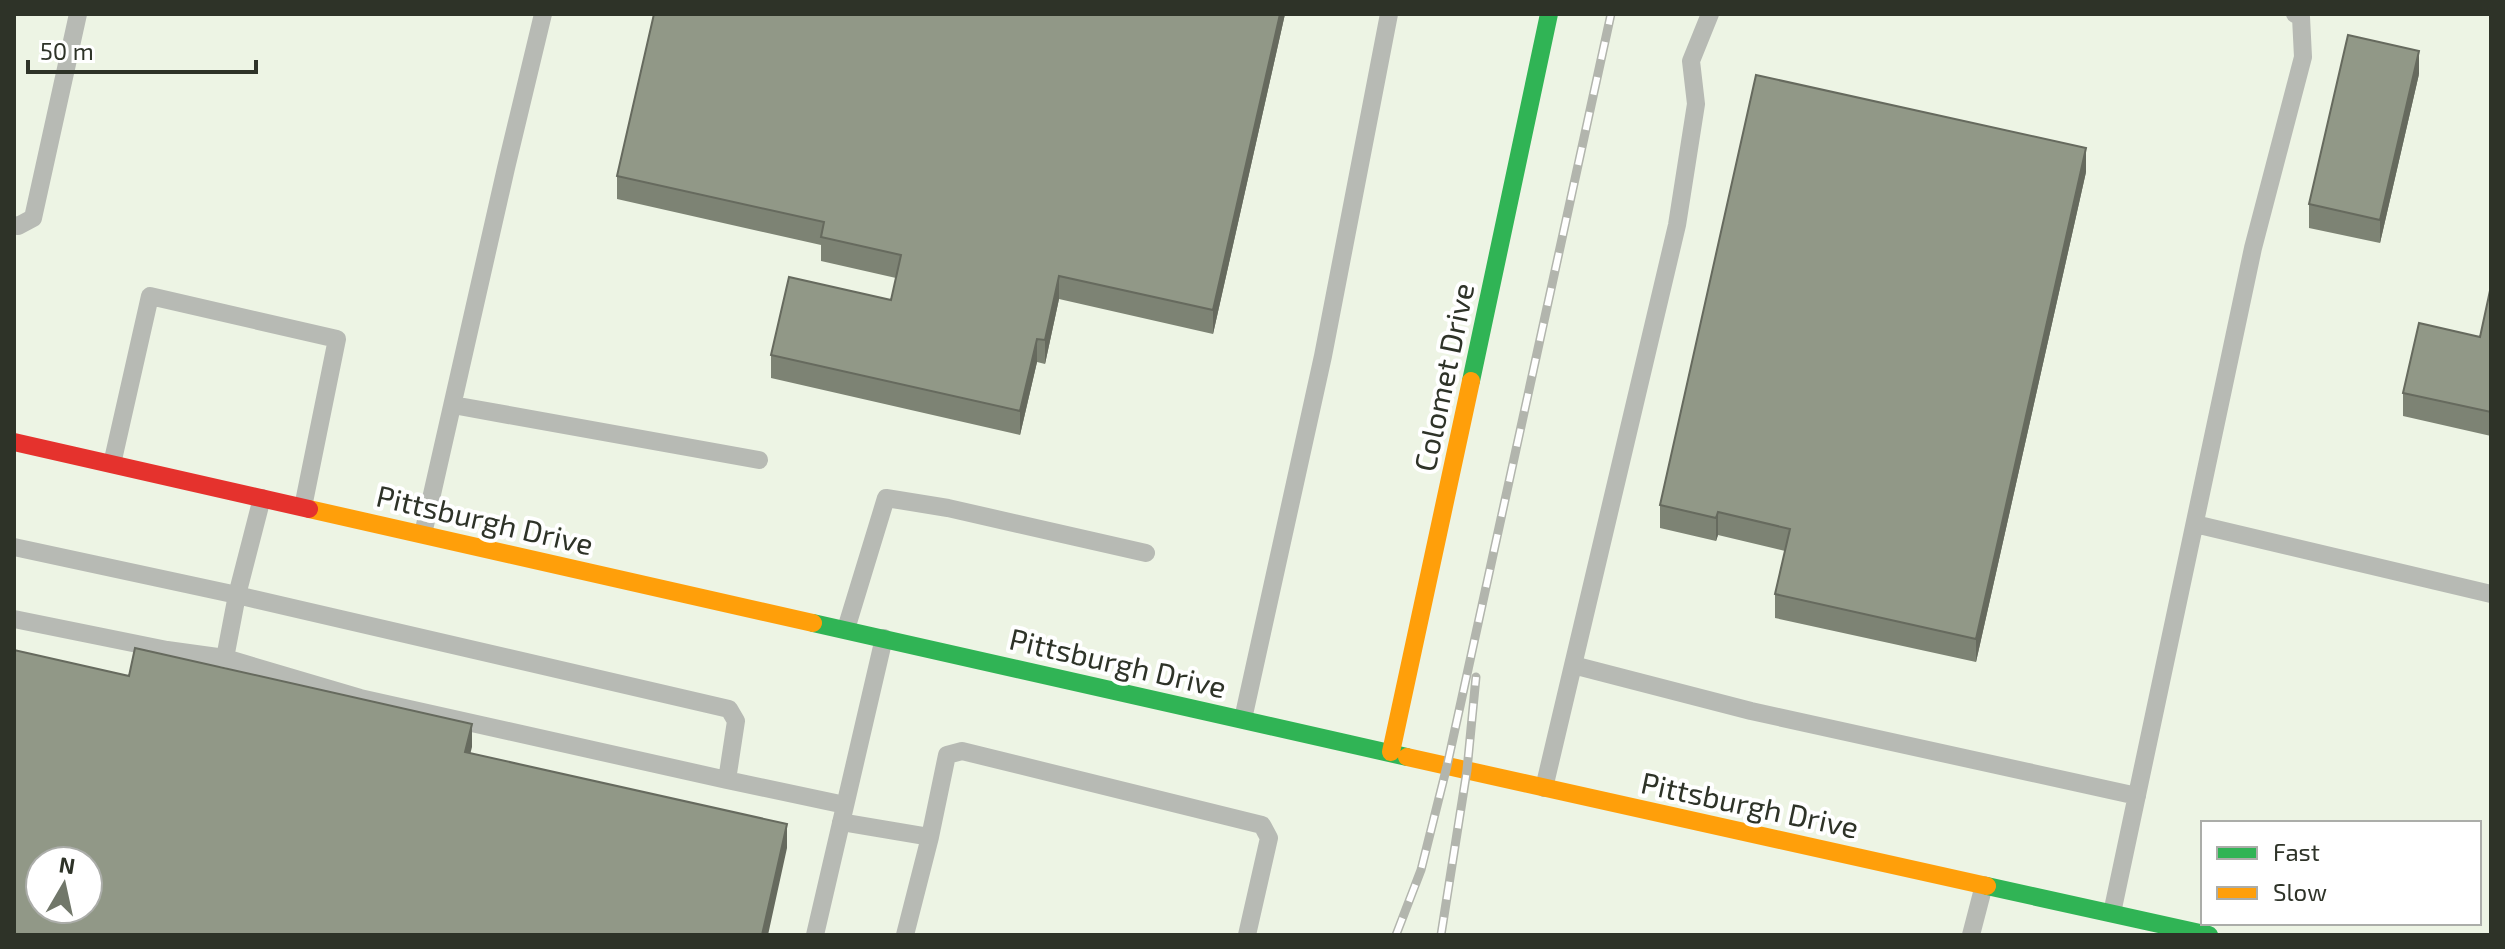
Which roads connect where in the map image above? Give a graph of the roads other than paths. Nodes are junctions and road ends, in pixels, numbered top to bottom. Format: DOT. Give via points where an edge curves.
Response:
graph roads {
  1 [pos="78,14"];
  2 [pos="543,14"];
  3 [pos="1389,14"];
  4 [pos="1549,14"];
  5 [pos="1710,14"];
  6 [pos="2295,14"];
  7 [pos="14,225"];
  8 [pos="453,405"];
  9 [pos="14,442"];
  10 [pos="759,460"];
  11 [pos="112,464"];
  12 [pos="262,498"];
  13 [pos="303,507"];
  14 [pos="2195,524"];
  15 [pos="423,534"];
  16 [pos="14,547"];
  17 [pos="1146,553"];
  18 [pos="2491,594"];
  19 [pos="237,595"];
  20 [pos="14,619"];
  21 [pos="846,629"];
  22 [pos="884,638"];
  23 [pos="225,658"];
  24 [pos="1573,665"];
  25 [pos="1243,719"];
  26 [pos="1391,752"];
  27 [pos="727,780"];
  28 [pos="1544,788"];
  29 [pos="2137,796"];
  30 [pos="843,814"];
  31 [pos="930,837"];
  32 [pos="1984,885"];
  33 [pos="2112,913"];
  34 [pos="815,935"];
  35 [pos="905,935"];
  36 [pos="1247,935"];
  37 [pos="1971,935"];
  38 [pos="2209,935"];
  1 -- 7 [label="lane" via="33,218"];
  2 -- 8 [label="lane"];
  3 -- 25 [label="lane" via="1323,356"];
  4 -- 26 [label="street, Colomet Drive"];
  5 -- 24 [label="lane" via="1691,61 1696,104 1677,225"];
  6 -- 14 [label="lane" via="2301,17 2303,57 2253,248"];
  8 -- 10 [label="lane"];
  8 -- 15 [label="lane"];
  9 -- 11 [label="street, Pittsburgh Drive"];
  11 -- 12 [label="street, Pittsburgh Drive"];
  11 -- 13 [label="lane" via="150,296 337,339"];
  12 -- 13 [label="street, Pittsburgh Drive"];
  12 -- 19 [label="lane"];
  13 -- 15 [label="street, Pittsburgh Drive"];
  14 -- 18 [label="lane"];
  14 -- 29 [label="lane"];
  15 -- 21 [label="street, Pittsburgh Drive"];
  16 -- 19 [label="lane"];
  17 -- 21 [label="lane" via="886,498"];
  19 -- 23 [label="lane"];
  19 -- 27 [label="lane" via="729,709 736,721"];
  20 -- 23 [label="lane"];
  21 -- 22 [label="street, Pittsburgh Drive"];
  22 -- 25 [label="street, Pittsburgh Drive"];
  22 -- 30 [label="lane"];
  23 -- 27 [label="lane" via="360,698"];
  24 -- 28 [label="lane"];
  24 -- 29 [label="lane" via="1751,711"];
  25 -- 26 [label="street, Pittsburgh Drive"];
  26 -- 28 [label="street, Pittsburgh Drive"];
  27 -- 30 [label="lane"];
  28 -- 32 [label="street, Pittsburgh Drive"];
  29 -- 33 [label="lane"];
  30 -- 31 [label="lane"];
  30 -- 34 [label="lane"];
  31 -- 35 [label="lane"];
  31 -- 36 [label="lane" via="947,755 962,751 1262,825 1269,838"];
  32 -- 33 [label="street, Pittsburgh Drive"];
  32 -- 37 [label="lane"];
  33 -- 38 [label="street, Pittsburgh Drive"];
}
